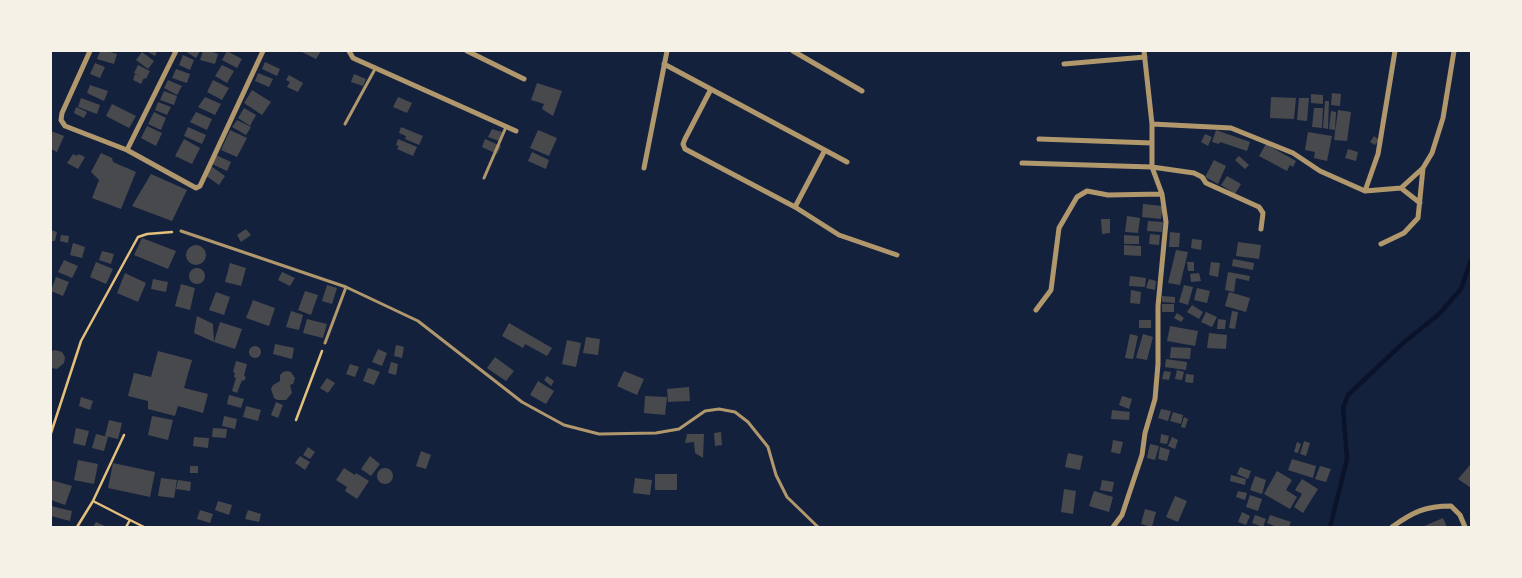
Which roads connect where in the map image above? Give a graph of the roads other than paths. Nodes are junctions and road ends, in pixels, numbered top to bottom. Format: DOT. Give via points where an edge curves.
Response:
graph roads {
  1 [pos="90,51"];
  2 [pos="176,51"];
  3 [pos="263,51"];
  4 [pos="349,51"];
  5 [pos="467,51"];
  6 [pos="667,51"];
  7 [pos="793,51"];
  8 [pos="1395,51"];
  9 [pos="1454,51"];
  10 [pos="1144,54"];
  11 [pos="664,64"];
  12 [pos="1064,64"];
  13 [pos="376,68"];
  14 [pos="524,79"];
  15 [pos="711,89"];
  16 [pos="862,91"];
  17 [pos="345,124"];
  18 [pos="1152,124"];
  19 [pos="506,126"];
  20 [pos="516,131"];
  21 [pos="1039,139"];
  22 [pos="1152,143"];
  23 [pos="127,150"];
  24 [pos="825,150"];
  25 [pos="847,162"];
  26 [pos="1022,163"];
  27 [pos="1152,167"];
  28 [pos="644,168"];
  29 [pos="1423,168"];
  30 [pos="484,178"];
  31 [pos="1401,188"];
  32 [pos="1365,191"];
  33 [pos="1162,194"];
  34 [pos="1420,203"];
  35 [pos="795,207"];
  36 [pos="1261,229"];
  37 [pos="181,231"];
  38 [pos="1381,244"];
  39 [pos="897,255"];
  40 [pos="346,287"];
  41 [pos="1036,310"];
  42 [pos="325,343"];
  43 [pos="818,527"];
  44 [pos="1113,527"];
  45 [pos="1392,527"];
  46 [pos="1465,527"];
  1 -- 23 [label="street" via="61,120 65,126"];
  2 -- 23 [label="street"];
  3 -- 23 [label="street" via="200,186 189,185"];
  4 -- 13 [label="street" via="353,58"];
  5 -- 14 [label="street"];
  6 -- 11 [label="street"];
  7 -- 16 [label="street"];
  8 -- 32 [label="street" via="1378,154"];
  9 -- 29 [label="street" via="1443,118 1432,153"];
  10 -- 12 [label="street"];
  10 -- 18 [label="street"];
  11 -- 15 [label="street"];
  11 -- 28 [label="street"];
  13 -- 17 [label="lane"];
  13 -- 19 [label="street"];
  15 -- 24 [label="street"];
  15 -- 35 [label="street" via="685,139 685,149"];
  18 -- 22 [label="street"];
  18 -- 32 [label="street" via="1231,128 1293,153 1320,171"];
  19 -- 20 [label="street"];
  19 -- 30 [label="lane"];
  21 -- 22 [label="street"];
  22 -- 27 [label="street"];
  24 -- 25 [label="street"];
  24 -- 35 [label="street"];
  26 -- 27 [label="street"];
  27 -- 33 [label="street"];
  27 -- 36 [label="street" via="1194,173 1206,183 1259,207 1263,213"];
  29 -- 31 [label="street"];
  29 -- 34 [label="street"];
  31 -- 32 [label="street"];
  31 -- 34 [label="street"];
  33 -- 41 [label="street" via="1108,195 1087,191 1077,197 1059,228 1050,290"];
  33 -- 44 [label="street" via="1166,222 1158,306 1155,399 1132,487 1122,515"];
  34 -- 38 [label="street" via="1418,218 1404,233"];
  35 -- 39 [label="street" via="838,235"];
  37 -- 40 [label="lane"];
  40 -- 42 [label="lane"];
  40 -- 43 [label="lane" via="418,322 522,402 564,425 599,434 656,433 678,428 706,411 735,412 748,422 768,447 787,497"];
  45 -- 46 [label="street" via="1407,516 1432,506 1451,506"];
}
